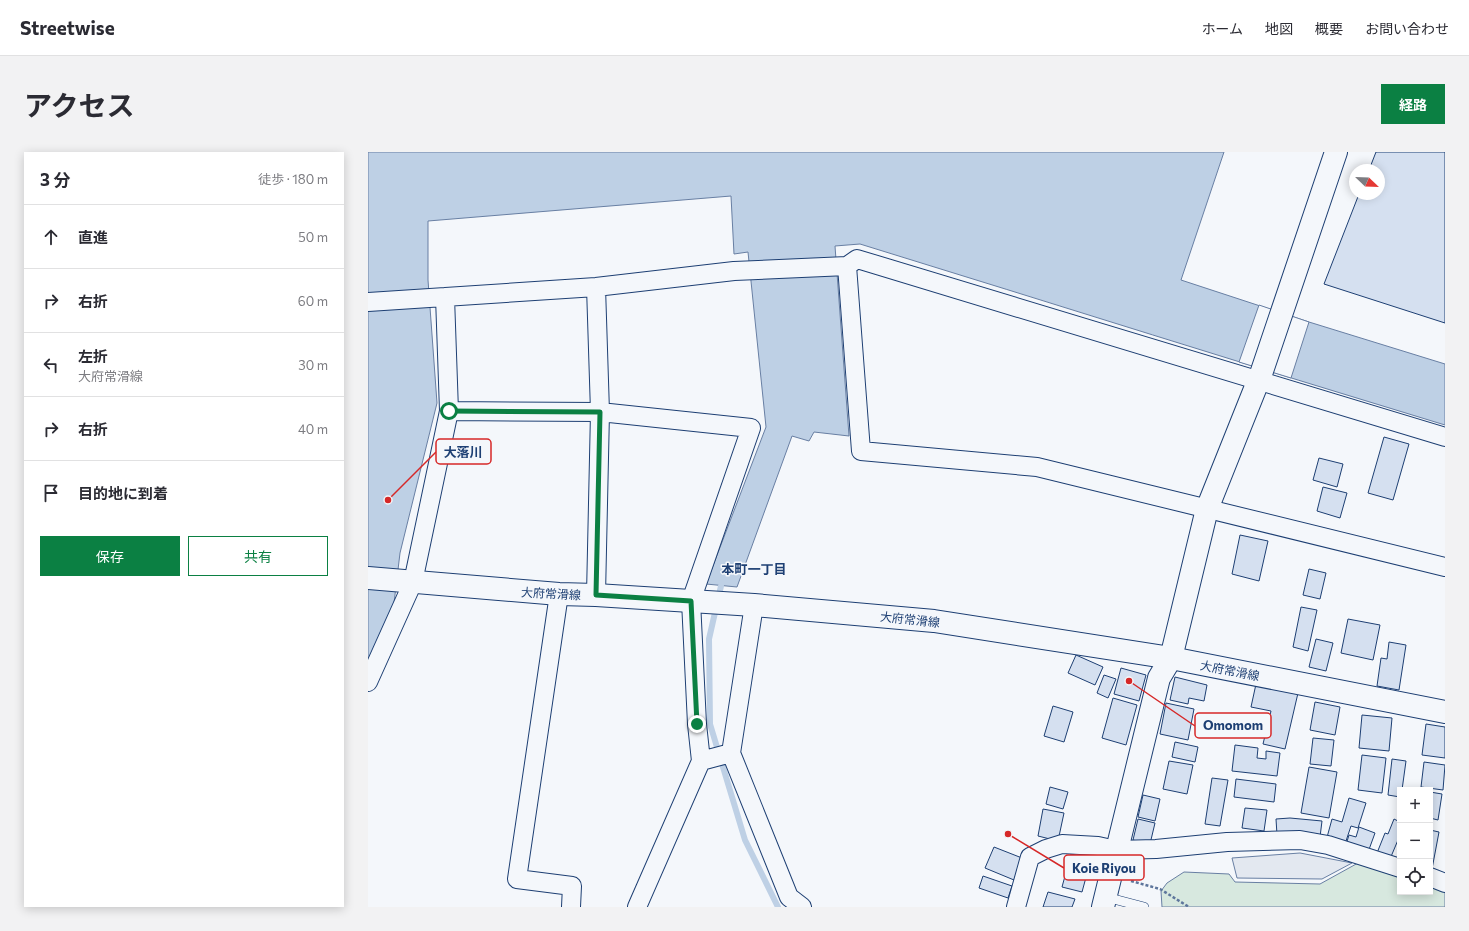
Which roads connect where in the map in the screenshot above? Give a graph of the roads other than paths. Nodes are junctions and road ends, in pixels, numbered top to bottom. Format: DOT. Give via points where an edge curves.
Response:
graph roads {
  1 [pos="1336,152"];
  2 [pos="847,266"];
  3 [pos="596,287"];
  4 [pos="445,297"];
  5 [pos="368,302"];
  6 [pos="1260,377"];
  7 [pos="449,411"];
  8 [pos="600,412"];
  9 [pos="1445,437"];
  10 [pos="1207,509"];
  11 [pos="1445,567"];
  12 [pos="368,578"];
  13 [pos="406,582"];
  14 [pos="559,594"];
  15 [pos="596,595"];
  16 [pos="698,601"];
  17 [pos="754,605"];
  18 [pos="1171,658"];
  19 [pos="368,682"];
  20 [pos="1445,712"];
  21 [pos="730,753"];
  22 [pos="704,760"];
  23 [pos="1116,850"];
  24 [pos="1397,867"];
  25 [pos="1433,878"];
  26 [pos="1445,883"];
  27 [pos="1106,893"];
  28 [pos="571,907"];
  29 [pos="637,907"];
  30 [pos="802,907"];
  31 [pos="1016,907"];
  32 [pos="1144,907"];
  1 -- 6 [label="main road"];
  2 -- 3 [label="street" via="734,271"];
  2 -- 6 [label="street" via="857,259"];
  2 -- 10 [label="street" via="861,451 1036,467"];
  3 -- 4 [label="street"];
  3 -- 8 [label="street"];
  4 -- 5 [label="street"];
  4 -- 7 [label="street"];
  6 -- 9 [label="street"];
  6 -- 10 [label="main road"];
  7 -- 8 [label="street"];
  7 -- 13 [label="street"];
  8 -- 15 [label="street"];
  8 -- 16 [label="street" via="751,428"];
  10 -- 11 [label="street"];
  10 -- 18 [label="main road"];
  12 -- 13 [label="main road, 大府常滑線"];
  13 -- 14 [label="main road, 大府常滑線"];
  13 -- 19 [label="street"];
  14 -- 15 [label="main road, 大府常滑線"];
  14 -- 28 [label="street" via="517,879 572,886"];
  15 -- 16 [label="main road, 大府常滑線"];
  16 -- 17 [label="main road, 大府常滑線"];
  16 -- 22 [label="street" via="697,724"];
  17 -- 18 [label="main road, 大府常滑線" via="934,621"];
  17 -- 21 [label="street"];
  18 -- 20 [label="main road, 大府常滑線"];
  18 -- 23 [label="main road" via="1159,678"];
  21 -- 22 [label="street"];
  21 -- 30 [label="street" via="789,898"];
  22 -- 29 [label="street"];
  23 -- 24 [label="street" via="1300,840 1328,845"];
  23 -- 27 [label="main road"];
  23 -- 31 [label="street" via="1062,844 1030,856"];
  25 -- 26 [label="street"];
  27 -- 32 [label="lane"];
}
